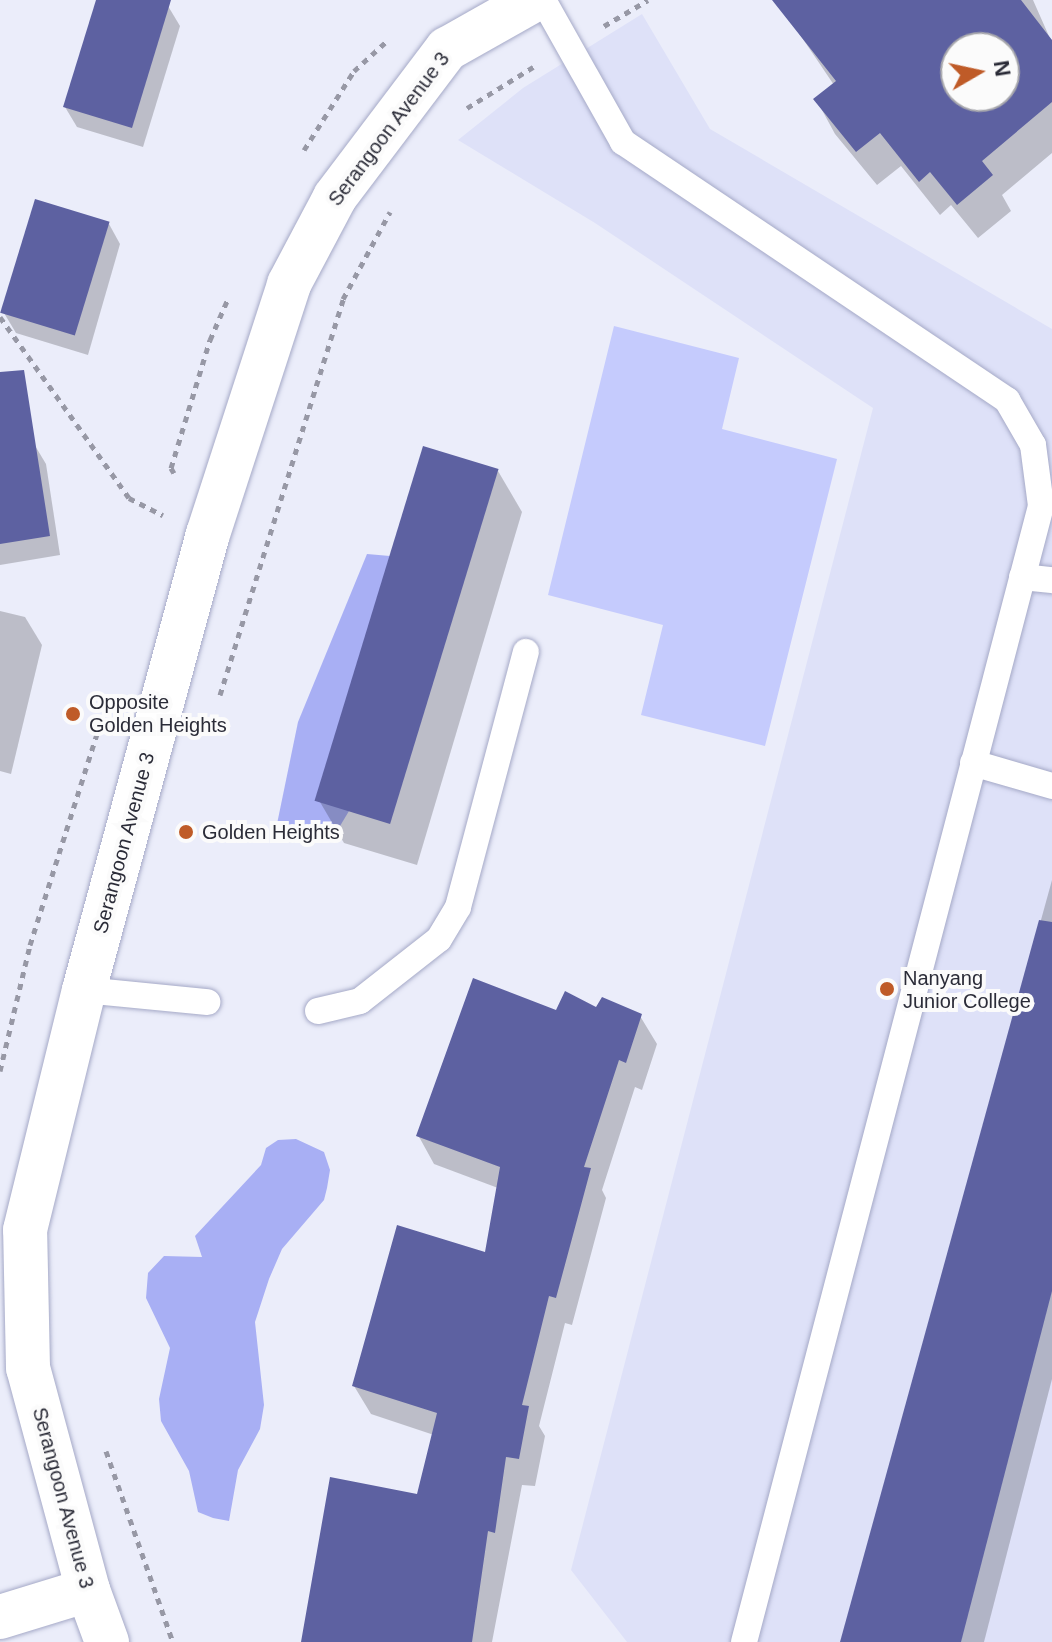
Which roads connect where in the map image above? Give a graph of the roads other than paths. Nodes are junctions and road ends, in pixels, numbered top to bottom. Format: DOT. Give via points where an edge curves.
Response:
graph roads {
  1 [pos="534,0"];
  2 [pos="543,0"];
  3 [pos="1043,446"];
  4 [pos="1022,577"];
  5 [pos="1052,580"];
  6 [pos="526,652"];
  7 [pos="973,763"];
  8 [pos="1052,786"];
  9 [pos="84,990"];
  10 [pos="207,1002"];
  11 [pos="318,1011"];
  12 [pos="88,1590"];
  13 [pos="0,1617"];
  14 [pos="107,1642"];
  15 [pos="744,1642"];
  1 -- 9 [label="street, Serangoon Avenue 3" via="447,49 335,197 289,284 208,534"];
  2 -- 3 [label="lane" via="623,142 1007,400"];
  3 -- 4 [label="lane" via="1041,506"];
  4 -- 5 [label="lane"];
  4 -- 7 [label="lane"];
  6 -- 11 [label="lane" via="458,907 439,939 360,1001"];
  7 -- 8 [label="lane"];
  7 -- 15 [label="lane"];
  9 -- 10 [label="lane"];
  9 -- 12 [label="street, Serangoon Avenue 3" via="25,1230 28,1368"];
  12 -- 13 [label="street"];
  12 -- 14 [label="street, Serangoon Avenue 3"];
}
